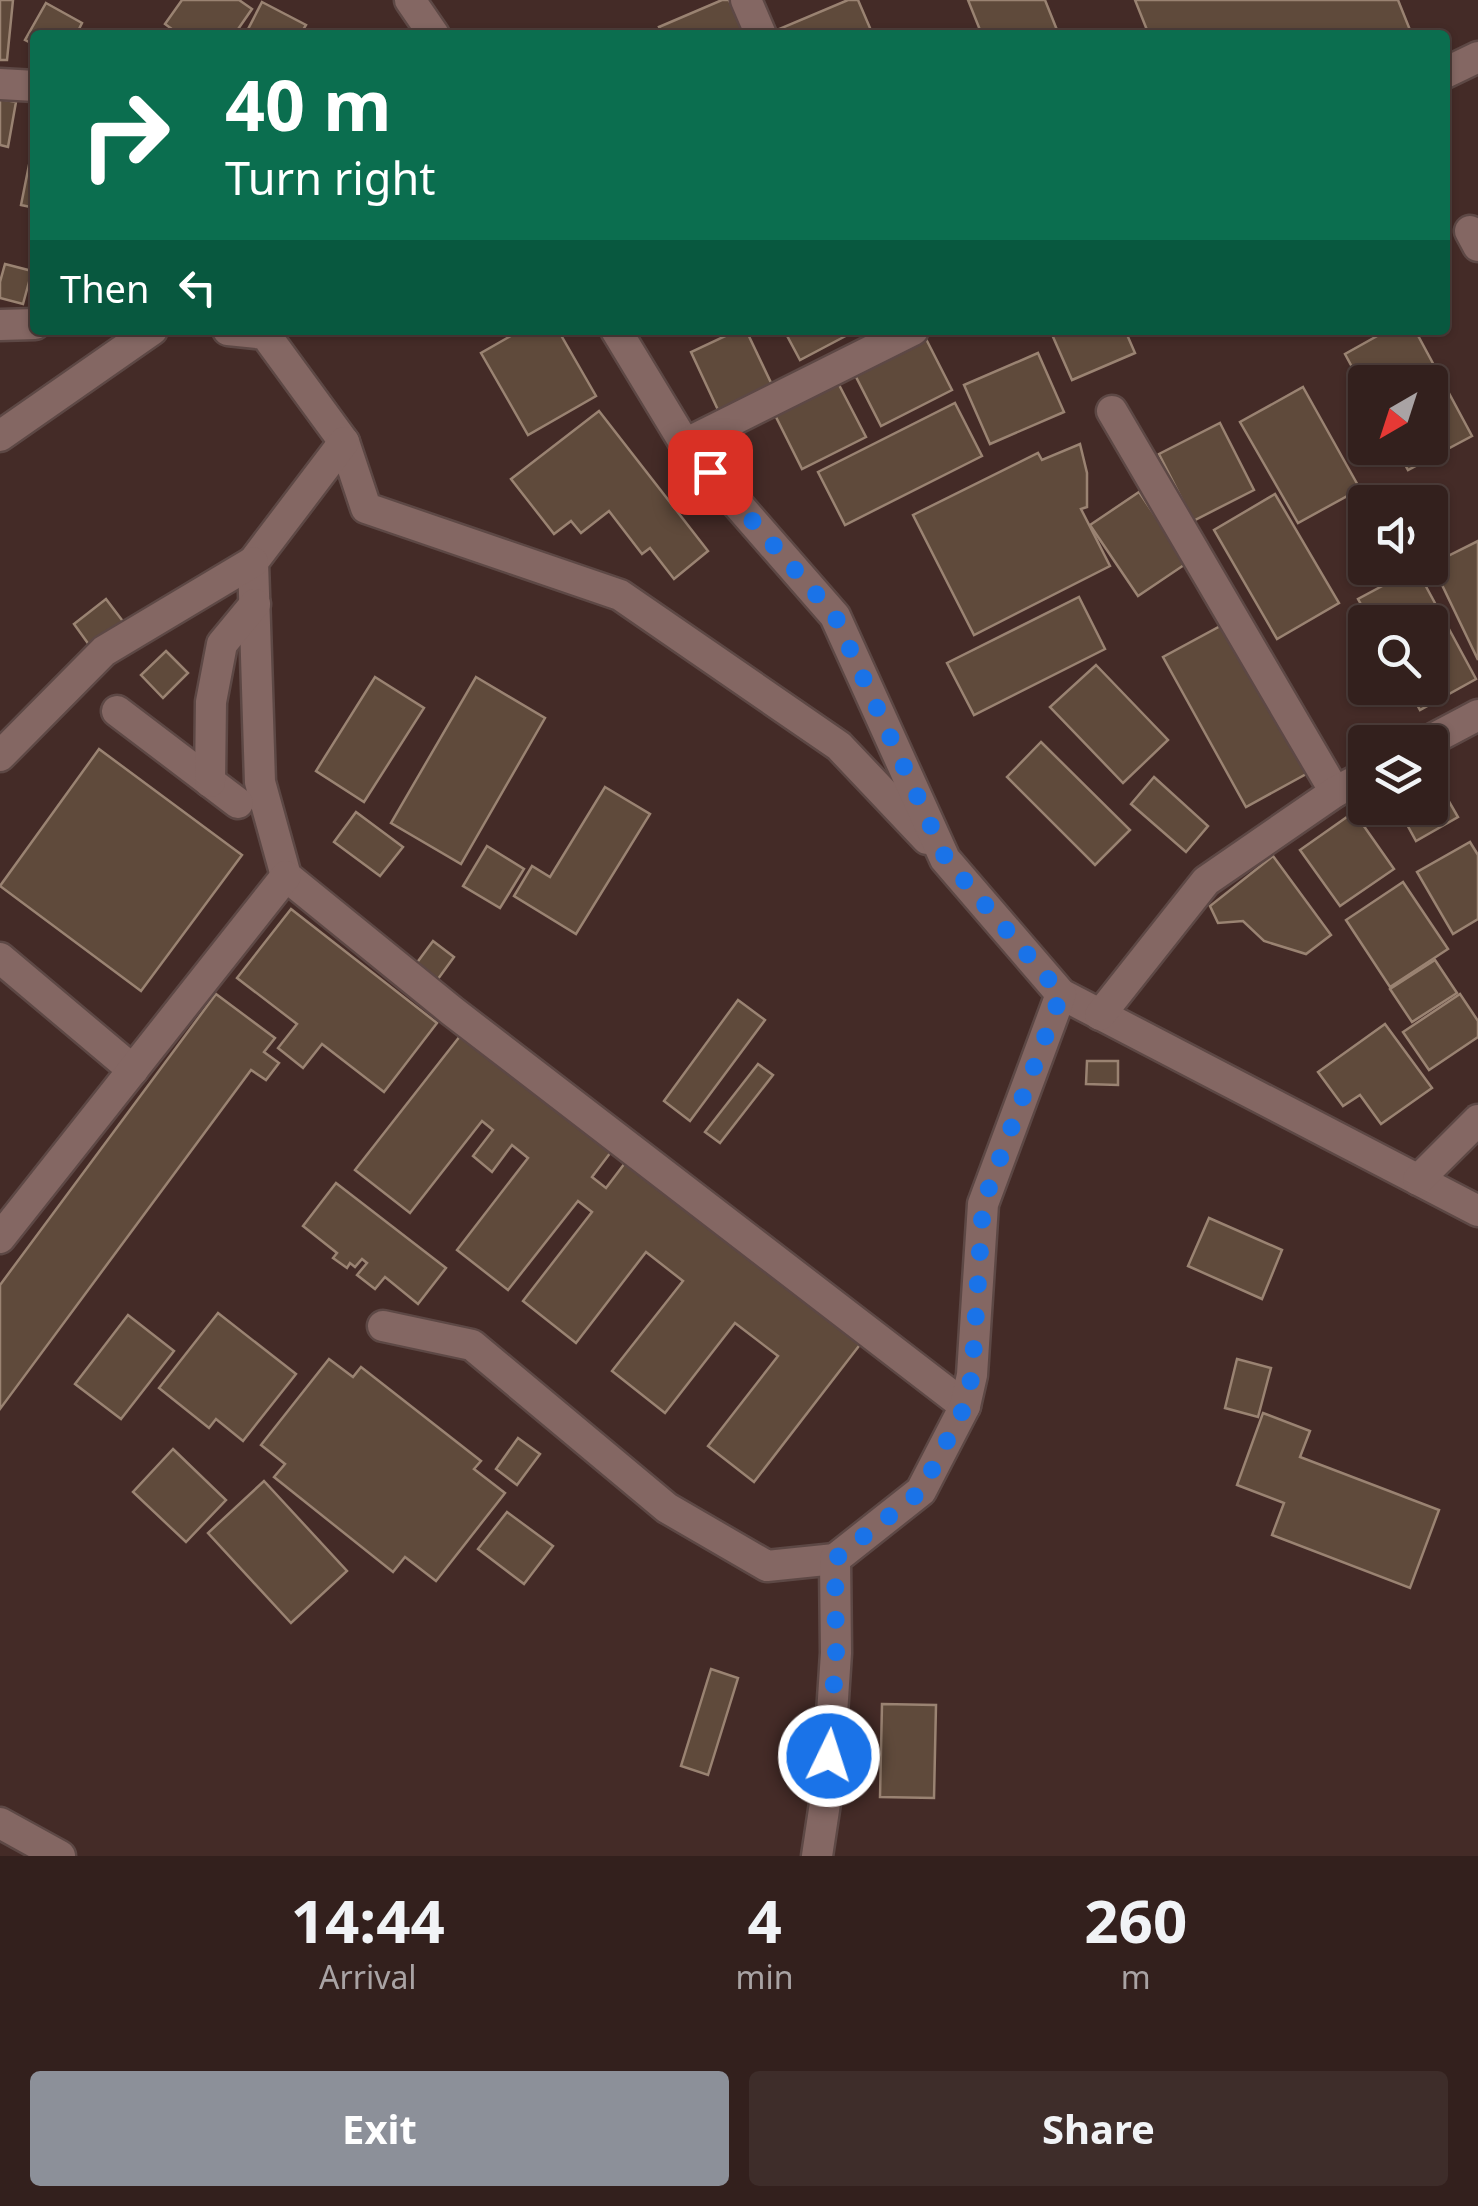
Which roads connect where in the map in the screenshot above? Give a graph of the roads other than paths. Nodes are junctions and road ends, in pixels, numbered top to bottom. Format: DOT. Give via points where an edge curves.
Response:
graph roads {
  1 [pos="410,0"];
  2 [pos="746,0"];
  3 [pos="431,30"];
  4 [pos="759,30"];
  5 [pos="1478,58"];
  6 [pos="1450,71"];
  7 [pos="0,84"];
  8 [pos="30,86"];
  9 [pos="30,324"];
  10 [pos="0,325"];
  11 [pos="145,335"];
  12 [pos="265,335"];
  13 [pos="619,335"];
  14 [pos="896,335"];
  15 [pos="1112,411"];
  16 [pos="0,436"];
  17 [pos="344,442"];
  18 [pos="685,444"];
  19 [pos="253,562"];
  20 [pos="255,604"];
  21 [pos="117,711"];
  22 [pos="1478,715"];
  23 [pos="1448,731"];
  24 [pos="0,756"];
  25 [pos="210,782"];
  26 [pos="1348,785"];
  27 [pos="1335,792"];
  28 [pos="238,803"];
  29 [pos="946,859"];
  30 [pos="286,876"];
  31 [pos="0,958"];
  32 [pos="1061,994"];
  33 [pos="1100,1015"];
  34 [pos="133,1070"];
  35 [pos="1478,1120"];
  36 [pos="1418,1180"];
  37 [pos="1478,1211"];
  38 [pos="0,1238"];
  39 [pos="383,1326"];
  40 [pos="965,1406"];
  41 [pos="835,1559"];
  42 [pos="0,1824"];
  43 [pos="60,1856"];
  44 [pos="817,1856"];
  1 -- 3 [label="street"];
  2 -- 4 [label="street"];
  5 -- 6 [label="street"];
  7 -- 8 [label="street"];
  9 -- 10 [label="street"];
  11 -- 16 [label="street"];
  12 -- 17 [label="street"];
  13 -- 18 [label="street"];
  14 -- 18 [label="street"];
  15 -- 27 [label="street"];
  17 -- 19 [label="street"];
  17 -- 29 [label="street" via="366,508 620,596 839,746"];
  18 -- 29 [label="street" via="835,616"];
  19 -- 20 [label="street"];
  19 -- 24 [label="street" via="104,651"];
  20 -- 25 [label="street" via="222,644 211,702"];
  20 -- 30 [label="street" via="260,782"];
  21 -- 25 [label="street"];
  22 -- 23 [label="street"];
  25 -- 28 [label="street"];
  26 -- 27 [label="street"];
  27 -- 33 [label="street" via="1206,881"];
  29 -- 32 [label="street"];
  30 -- 34 [label="street"];
  30 -- 40 [label="street"];
  31 -- 34 [label="street"];
  32 -- 33 [label="street"];
  32 -- 40 [label="street" via="983,1204"];
  33 -- 36 [label="street"];
  34 -- 38 [label="street"];
  35 -- 36 [label="street"];
  36 -- 37 [label="street"];
  39 -- 41 [label="street" via="472,1345 668,1508 767,1566"];
  40 -- 41 [label="street" via="921,1491"];
  41 -- 44 [label="street" via="836,1653"];
  42 -- 43 [label="street"];
}
